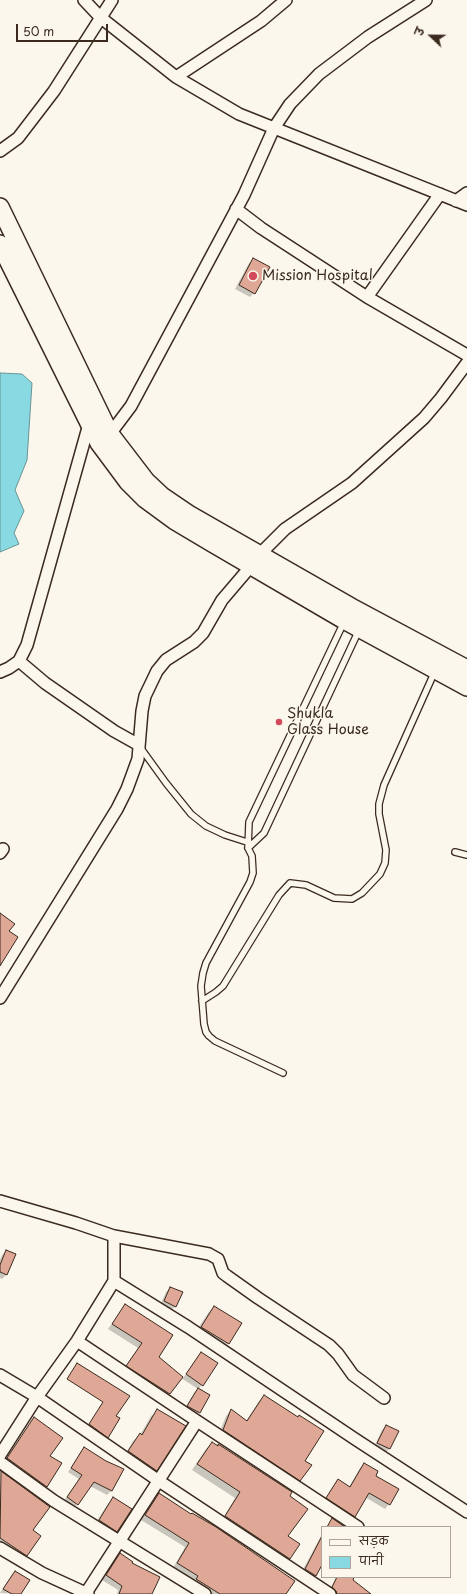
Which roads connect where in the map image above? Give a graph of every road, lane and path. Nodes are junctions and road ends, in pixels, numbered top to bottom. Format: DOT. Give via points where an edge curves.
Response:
graph roads {
  1 [pos="84,0"];
  2 [pos="112,0"];
  3 [pos="286,0"];
  4 [pos="426,0"];
  5 [pos="100,18"];
  6 [pos="176,77"];
  7 [pos="274,128"];
  8 [pos="0,151"];
  9 [pos="467,193"];
  10 [pos="440,194"];
  11 [pos="456,201"];
  12 [pos="467,205"];
  13 [pos="0,207"];
  14 [pos="236,209"];
  15 [pos="0,244"];
  16 [pos="367,297"];
  17 [pos="467,355"];
  18 [pos="467,363"];
  19 [pos="94,419"];
  20 [pos="105,438"];
  21 [pos="255,561"];
  22 [pos="348,614"];
  23 [pos="363,622"];
  24 [pos="19,661"];
  25 [pos="439,662"];
  26 [pos="467,669"];
  27 [pos="0,672"];
  28 [pos="467,687"];
  29 [pos="139,746"];
  30 [pos="250,844"];
  31 [pos="454,852"];
  32 [pos="467,855"];
  33 [pos="0,998"];
  34 [pos="202,1000"];
  35 [pos="283,1073"];
  36 [pos="0,1201"];
  37 [pos="114,1236"];
  38 [pos="114,1281"];
  39 [pos="77,1341"];
  40 [pos="0,1374"];
  41 [pos="37,1397"];
  42 [pos="384,1398"];
  43 [pos="197,1421"];
  44 [pos="0,1455"];
  45 [pos="0,1462"];
  46 [pos="159,1481"];
  47 [pos="467,1512"];
  48 [pos="356,1526"];
  49 [pos="119,1541"];
  50 [pos="0,1548"];
  51 [pos="87,1593"];
  52 [pos="204,1594"];
  53 [pos="330,1594"];
  1 -- 5 [label="street"];
  2 -- 5 [label="street"];
  3 -- 6 [label="street" via="261,21"];
  4 -- 7 [label="street" via="368,37 319,74 290,104"];
  5 -- 6 [label="street"];
  5 -- 8 [label="street" via="54,91 18,138"];
  6 -- 7 [label="street" via="239,114"];
  7 -- 10 [label="street"];
  7 -- 14 [label="street"];
  9 -- 11 [label="street"];
  10 -- 11 [label="street"];
  10 -- 16 [label="street"];
  11 -- 12 [label="street"];
  13 -- 19 [label="main road"];
  14 -- 16 [label="street"];
  14 -- 20 [label="street" via="131,406"];
  15 -- 19 [label="main road"];
  16 -- 17 [label="street"];
  18 -- 21 [label="street" via="424,418 362,475 278,535"];
  19 -- 20 [label="main road"];
  19 -- 24 [label="street" via="27,645"];
  20 -- 21 [label="main road" via="128,482 145,499 175,521"];
  21 -- 22 [label="main road"];
  21 -- 29 [label="street" via="222,600 203,633 166,660 157,671 145,696"];
  22 -- 23 [label="main road"];
  22 -- 30 [label="lane" via="249,822"];
  23 -- 25 [label="main road"];
  23 -- 30 [label="lane" via="264,833"];
  24 -- 27 [label="street"];
  24 -- 29 [label="street" via="45,683"];
  25 -- 26 [label="main road"];
  25 -- 28 [label="main road"];
  25 -- 34 [label="lane" via="384,785 379,814 386,850 380,874 362,893 352,899 334,898 306,885 290,882 279,895 223,986"];
  29 -- 30 [label="lane" via="191,814 206,826"];
  29 -- 33 [label="street" via="134,771 117,809"];
  30 -- 34 [label="lane" via="253,873 206,963 201,986"];
  31 -- 32 [label="lane"];
  34 -- 35 [label="lane" via="206,1032 215,1041"];
  36 -- 37 [label="street"];
  37 -- 38 [label="street"];
  37 -- 42 [label="street" via="209,1254 218,1259 223,1273 329,1345 353,1375"];
  38 -- 39 [label="street"];
  38 -- 47 [label="street" via="188,1327"];
  39 -- 41 [label="street"];
  39 -- 43 [label="street"];
  40 -- 41 [label="street"];
  41 -- 44 [label="street"];
  41 -- 46 [label="street"];
  43 -- 46 [label="street"];
  43 -- 48 [label="street"];
  45 -- 49 [label="street" via="54,1501"];
  46 -- 49 [label="street"];
  46 -- 53 [label="street"];
  49 -- 51 [label="street"];
  49 -- 52 [label="street"];
  50 -- 51 [label="street" via="42,1573"];
}
